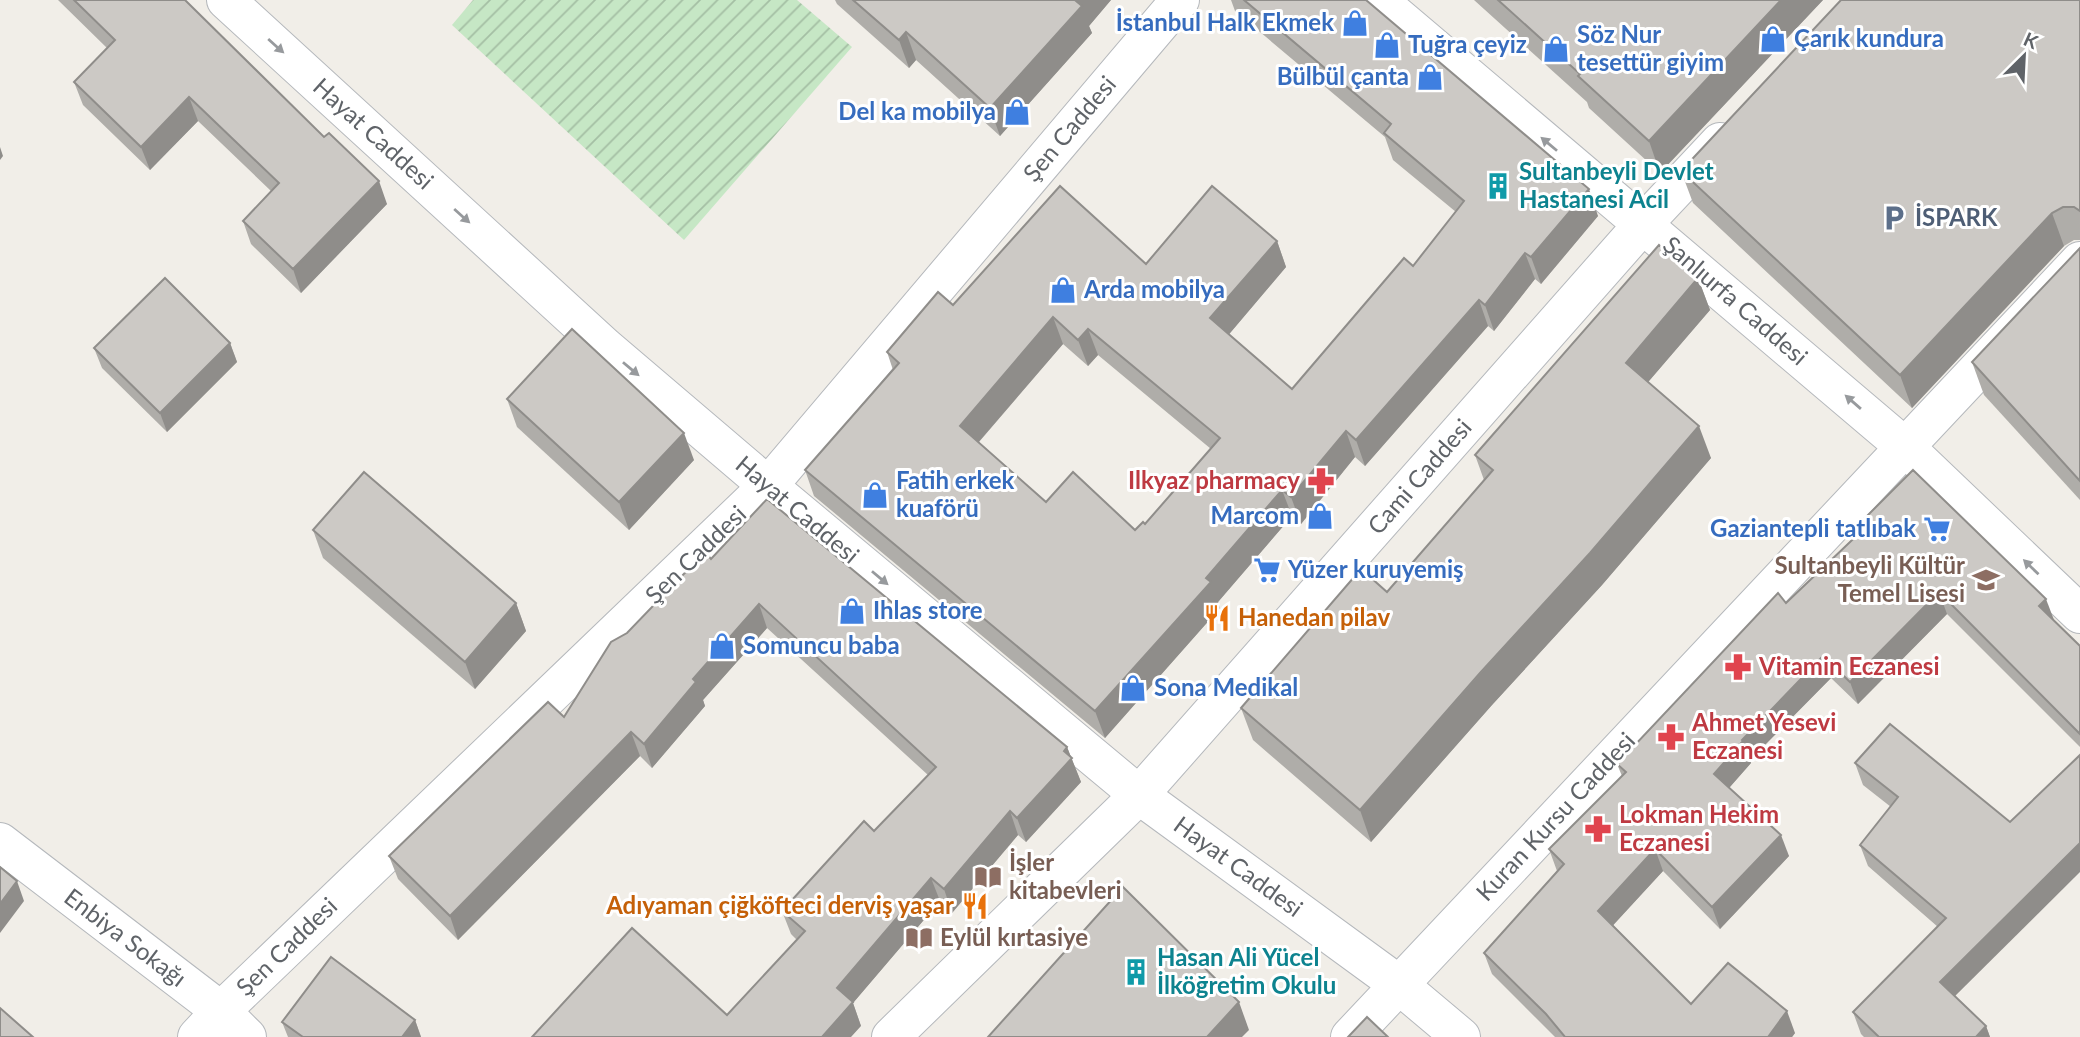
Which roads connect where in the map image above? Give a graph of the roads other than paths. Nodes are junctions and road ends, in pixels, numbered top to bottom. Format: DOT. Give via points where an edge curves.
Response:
graph roads {
  1 [pos="226,0"];
  2 [pos="1180,0"];
  3 [pos="1378,0"];
  4 [pos="1746,115"];
  5 [pos="1644,223"];
  6 [pos="2080,261"];
  7 [pos="1905,447"];
  8 [pos="768,486"];
  9 [pos="2080,614"];
  10 [pos="1139,795"];
  11 [pos="0,842"];
  12 [pos="1398,984"];
  13 [pos="222,1028"];
  14 [pos="891,1037"];
  15 [pos="1350,1037"];
  16 [pos="1461,1037"];
  1 -- 8 [label="street, Hayat Caddesi, one-way" via="605,346"];
  2 -- 8 [label="street, Şen Caddesi"];
  5 -- 3 [label="street, Şanlıurfa Caddesi, one-way"];
  4 -- 5 [label="street, Cami Caddesi"];
  7 -- 5 [label="street, Şanlıurfa Caddesi, one-way"];
  5 -- 10 [label="street, Cami Caddesi"];
  6 -- 7 [label="street, Kuran Kursu Caddesi"];
  9 -- 7 [label="street, Şanlıurfa Caddesi, one-way"];
  7 -- 12 [label="street, Kuran Kursu Caddesi"];
  8 -- 10 [label="street, Hayat Caddesi, one-way"];
  8 -- 13 [label="street, Şen Caddesi"];
  10 -- 12 [label="street, Hayat Caddesi"];
  10 -- 14 [label="street, Cami Caddesi"];
  11 -- 13 [label="street, Enbiya Sokağı"];
  12 -- 15 [label="street, Kuran Kursu Caddesi"];
  12 -- 16 [label="street, Hayat Caddesi"];
}
